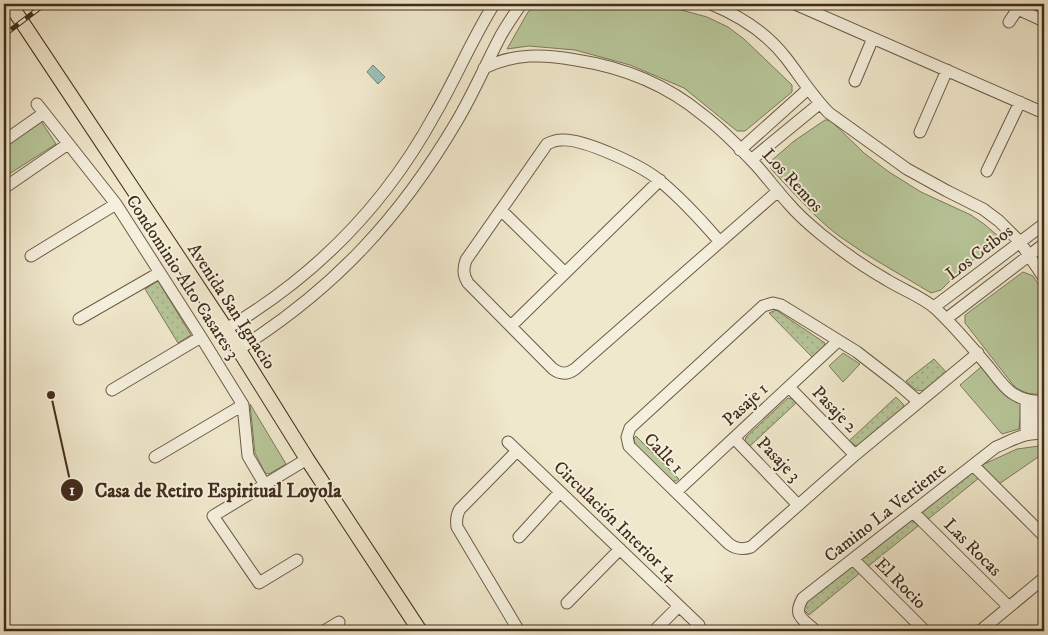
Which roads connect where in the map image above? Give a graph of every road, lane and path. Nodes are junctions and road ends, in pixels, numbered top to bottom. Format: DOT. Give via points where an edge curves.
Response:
graph roads {
  1 [pos="10,4"];
  2 [pos="494,4"];
  3 [pos="521,4"];
  4 [pos="711,4"];
  5 [pos="795,4"];
  6 [pos="1020,6"];
  7 [pos="1044,20"];
  8 [pos="1008,22"];
  9 [pos="873,38"];
  10 [pos="484,68"];
  11 [pos="947,70"];
  12 [pos="855,81"];
  13 [pos="808,89"];
  14 [pos="1020,102"];
  15 [pos="819,104"];
  16 [pos="1044,112"];
  17 [pos="920,132"];
  18 [pos="4,141"];
  19 [pos="68,144"];
  20 [pos="740,150"];
  21 [pos="751,160"];
  22 [pos="400,171"];
  23 [pos="987,171"];
  24 [pos="660,180"];
  25 [pos="4,182"];
  26 [pos="417,183"];
  27 [pos="778,191"];
  28 [pos="116,204"];
  29 [pos="501,210"];
  30 [pos="1044,224"];
  31 [pos="342,241"];
  32 [pos="720,242"];
  33 [pos="1020,242"];
  34 [pos="1044,244"];
  35 [pos="1029,255"];
  36 [pos="31,256"];
  37 [pos="356,256"];
  38 [pos="159,273"];
  39 [pos="565,273"];
  40 [pos="1044,278"];
  41 [pos="934,307"];
  42 [pos="79,319"];
  43 [pos="946,320"];
  44 [pos="511,326"];
  45 [pos="226,329"];
  46 [pos="201,337"];
  47 [pos="838,342"];
  48 [pos="239,350"];
  49 [pos="978,354"];
  50 [pos="789,387"];
  51 [pos="112,390"];
  52 [pos="1036,401"];
  53 [pos="919,402"];
  54 [pos="243,405"];
  55 [pos="1035,433"];
  56 [pos="734,438"];
  57 [pos="508,442"];
  58 [pos="517,451"];
  59 [pos="855,455"];
  60 [pos="155,457"];
  61 [pos="307,459"];
  62 [pos="973,465"];
  63 [pos="265,485"];
  64 [pos="560,492"];
  65 [pos="676,492"];
  66 [pos="798,505"];
  67 [pos="913,512"];
  68 [pos="1044,536"];
  69 [pos="519,537"];
  70 [pos="620,549"];
  71 [pos="853,559"];
  72 [pos="297,560"];
  73 [pos="1044,578"];
  74 [pos="567,603"];
  75 [pos="679,606"];
  76 [pos="1009,607"];
  77 [pos="338,622"];
  78 [pos="699,625"];
  79 [pos="516,630"];
  80 [pos="324,631"];
  81 [pos="420,631"];
  82 [pos="654,631"];
  83 [pos="816,631"];
  84 [pos="925,631"];
  85 [pos="980,631"];
  1 -- 45 [label="main road, Avenida San Ignacio"];
  2 -- 22 [label="street" via="435,115"];
  3 -- 10 [label="street"];
  4 -- 13 [label="street" via="745,20 767,37"];
  5 -- 9 [label="street"];
  6 -- 7 [label="street"];
  6 -- 8 [label="street"];
  9 -- 11 [label="street"];
  9 -- 12 [label="street"];
  10 -- 20 [label="street, Los Remos" via="510,58 536,56 561,57 611,67 651,82 688,103"];
  10 -- 26 [label="street" via="454,126"];
  11 -- 14 [label="street"];
  11 -- 17 [label="street"];
  13 -- 15 [label="street"];
  13 -- 20 [label="street"];
  14 -- 16 [label="street"];
  14 -- 23 [label="street"];
  15 -- 21 [label="street"];
  15 -- 33 [label="street" via="907,170 983,209"];
  18 -- 19 [label="street, Condominio Alto Casares 3" via="40,108"];
  19 -- 25 [label="street" via="6,186"];
  19 -- 28 [label="street, Condominio Alto Casares 3"];
  20 -- 21 [label="street, Los Remos"];
  21 -- 27 [label="street, Los Remos"];
  22 -- 26 [label="street" via="407,180"];
  22 -- 31 [label="street"];
  24 -- 29 [label="street" via="604,151 569,140 555,141 547,144"];
  24 -- 32 [label="street"];
  24 -- 39 [label="street"];
  26 -- 37 [label="street" via="392,217"];
  27 -- 32 [label="street"];
  27 -- 41 [label="street, Los Remos" via="839,248"];
  28 -- 36 [label="street"];
  28 -- 38 [label="street, Condominio Alto Casares 3"];
  29 -- 39 [label="street"];
  29 -- 44 [label="street" via="466,260 464,273 468,283"];
  30 -- 33 [label="street, Los Ceibos"];
  31 -- 37 [label="street"];
  31 -- 45 [label="street" via="284,291"];
  32 -- 44 [label="street" via="569,373 553,369"];
  33 -- 35 [label="street"];
  33 -- 41 [label="street, Los Ceibos"];
  34 -- 35 [label="street, Los Ceibos"];
  35 -- 40 [label="street"];
  35 -- 43 [label="street, Los Ceibos"];
  37 -- 48 [label="street" via="310,299"];
  38 -- 42 [label="street"];
  38 -- 46 [label="street, Condominio Alto Casares 3"];
  39 -- 44 [label="street"];
  41 -- 43 [label="street, Los Remos"];
  43 -- 49 [label="street, Los Remos"];
  45 -- 48 [label="main road, Avenida San Ignacio"];
  46 -- 51 [label="street"];
  46 -- 54 [label="street, Condominio Alto Casares 3"];
  47 -- 50 [label="street, Pasaje 1"];
  47 -- 53 [label="street, Calle 1" via="857,352"];
  47 -- 65 [label="street, Calle 1" via="780,305 764,306 630,428 629,446"];
  48 -- 61 [label="main road, Avenida San Ignacio"];
  49 -- 52 [label="street, Los Remos" via="1011,392"];
  49 -- 53 [label="street, Calle 1"];
  50 -- 56 [label="street, Pasaje 1"];
  50 -- 59 [label="street, Pasaje 2"];
  52 -- 55 [label="street, Camino La Vertiente"];
  53 -- 59 [label="street, Calle 1"];
  54 -- 60 [label="street"];
  54 -- 63 [label="street, Condominio Alto Casares 3" via="248,456"];
  55 -- 62 [label="street, Camino La Vertiente" via="996,447"];
  56 -- 65 [label="street, Pasaje 1"];
  56 -- 66 [label="street, Pasaje 3"];
  57 -- 58 [label="street, Circulación Interior 14"];
  58 -- 64 [label="street, Circulación Interior 14"];
  58 -- 79 [label="street" via="460,509 456,518 457,527"];
  59 -- 66 [label="street, Calle 1"];
  61 -- 63 [label="street"];
  61 -- 81 [label="main road, Avenida San Ignacio"];
  62 -- 67 [label="street, Camino La Vertiente"];
  62 -- 68 [label="street"];
  63 -- 72 [label="street" via="213,516 259,583"];
  64 -- 69 [label="street"];
  64 -- 70 [label="street, Circulación Interior 14"];
  65 -- 66 [label="street, Calle 1" via="729,544 741,549 751,547"];
  67 -- 71 [label="street, Camino La Vertiente"];
  67 -- 76 [label="street, Las Rocas"];
  70 -- 74 [label="street"];
  70 -- 75 [label="street, Circulación Interior 14"];
  71 -- 83 [label="street, Camino La Vertiente" via="802,598 797,607 798,614"];
  71 -- 84 [label="street, El Rocio"];
  73 -- 76 [label="street"];
  75 -- 78 [label="street, Circulación Interior 14"];
  75 -- 82 [label="street"];
  76 -- 85 [label="street"];
  77 -- 80 [label="street"];
}
